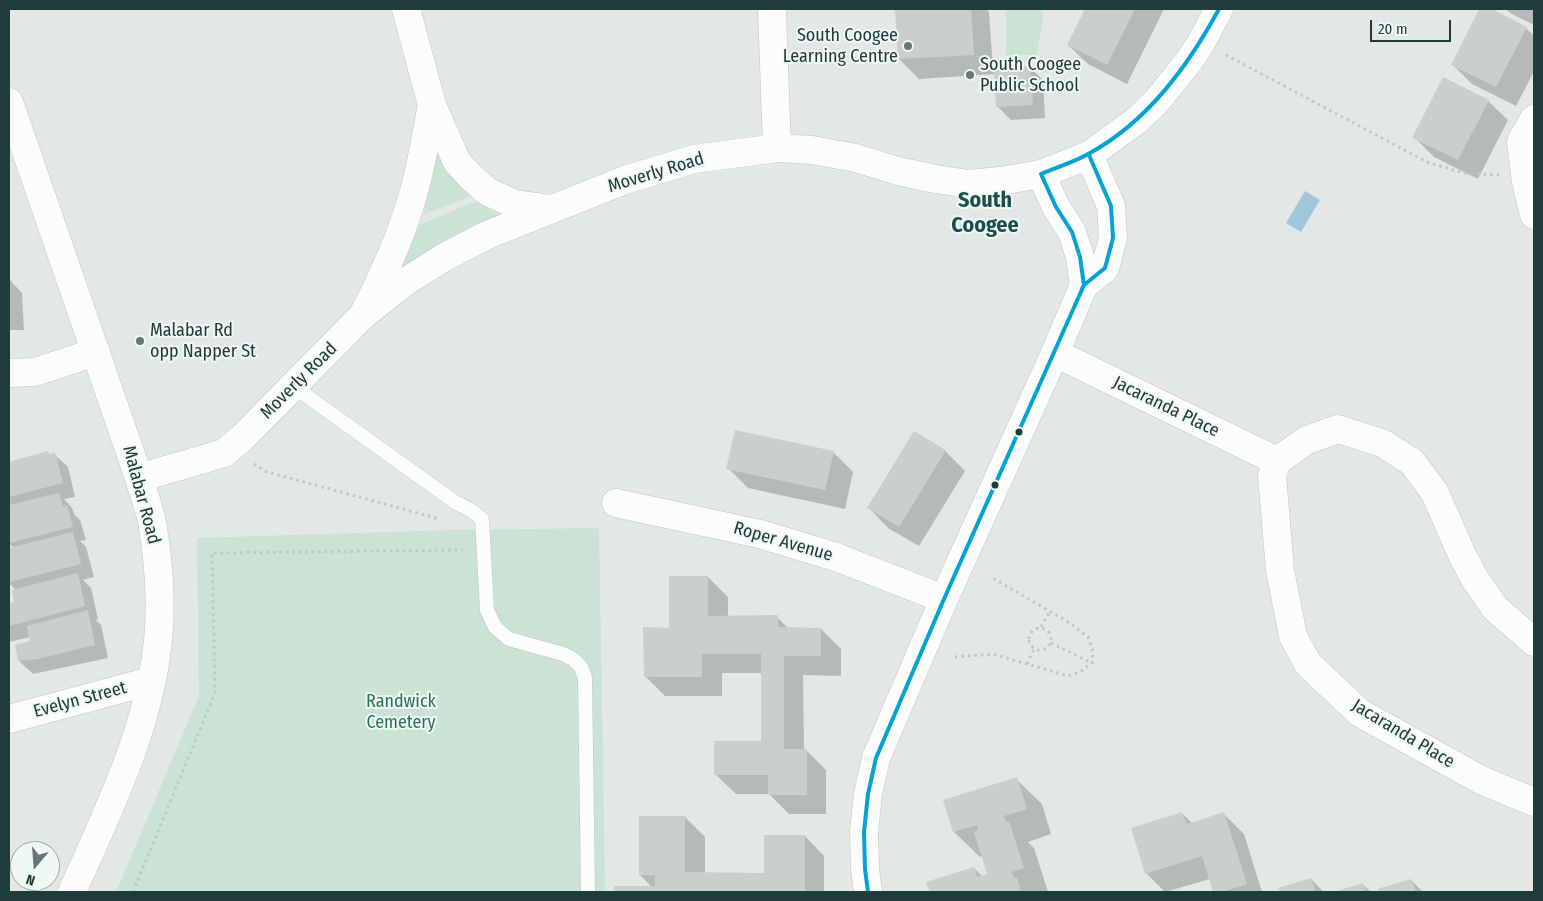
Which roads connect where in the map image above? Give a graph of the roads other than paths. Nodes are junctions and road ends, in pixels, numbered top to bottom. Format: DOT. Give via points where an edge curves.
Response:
graph roads {
  1 [pos="406,9"];
  2 [pos="772,9"];
  3 [pos="1219,9"];
  4 [pos="9,102"];
  5 [pos="432,105"];
  6 [pos="1534,119"];
  7 [pos="777,148"];
  8 [pos="1088,155"];
  9 [pos="1041,174"];
  10 [pos="551,209"];
  11 [pos="1534,215"];
  12 [pos="1084,285"];
  13 [pos="364,315"];
  14 [pos="96,352"];
  15 [pos="1055,353"];
  16 [pos="9,373"];
  17 [pos="293,386"];
  18 [pos="1276,461"];
  19 [pos="139,478"];
  20 [pos="616,502"];
  21 [pos="944,599"];
  22 [pos="1534,642"];
  23 [pos="151,681"];
  24 [pos="9,719"];
  25 [pos="1534,802"];
  26 [pos="72,892"];
  27 [pos="588,892"];
  28 [pos="868,892"];
  1 -- 5 [label="street"];
  2 -- 7 [label="street"];
  3 -- 8 [label="street, Moverly Road" via="1189,61 1156,102 1136,121"];
  4 -- 14 [label="street, Malabar Road"];
  5 -- 10 [label="street" via="457,162 488,192 515,204"];
  5 -- 13 [label="street" via="415,190 386,270"];
  6 -- 11 [label="street" via="1521,142"];
  7 -- 9 [label="street, Moverly Road" via="856,158 926,177 969,184"];
  7 -- 10 [label="street, Moverly Road" via="694,159 625,180"];
  8 -- 9 [label="street, Moverly Road"];
  8 -- 12 [label="street" via="1111,206 1113,238 1105,268"];
  9 -- 12 [label="street" via="1072,232 1080,256"];
  10 -- 13 [label="street, Moverly Road" via="486,235 443,258 405,282"];
  12 -- 15 [label="street"];
  13 -- 17 [label="street, Moverly Road"];
  14 -- 16 [label="street" via="35,372"];
  14 -- 19 [label="street, Malabar Road"];
  15 -- 18 [label="street, Jacaranda Place"];
  15 -- 21 [label="street"];
  17 -- 19 [label="street, Moverly Road" via="224,452"];
  17 -- 27 [label="lane" via="482,519 487,610 495,627 509,640 568,656 581,667 585,678"];
  18 -- 22 [label="street" via="1307,440 1338,429 1382,443 1412,462 1435,493 1475,579 1495,608"];
  18 -- 25 [label="street, Jacaranda Place" via="1272,476 1280,570 1293,636 1308,664 1360,713 1481,780"];
  19 -- 23 [label="street, Malabar Road" via="152,520 160,595"];
  20 -- 21 [label="street, Roper Avenue" via="760,534 836,557"];
  21 -- 28 [label="street" via="876,758 864,832"];
  23 -- 24 [label="street, Evelyn Street"];
  23 -- 26 [label="street, Malabar Road" via="133,746"];
}
